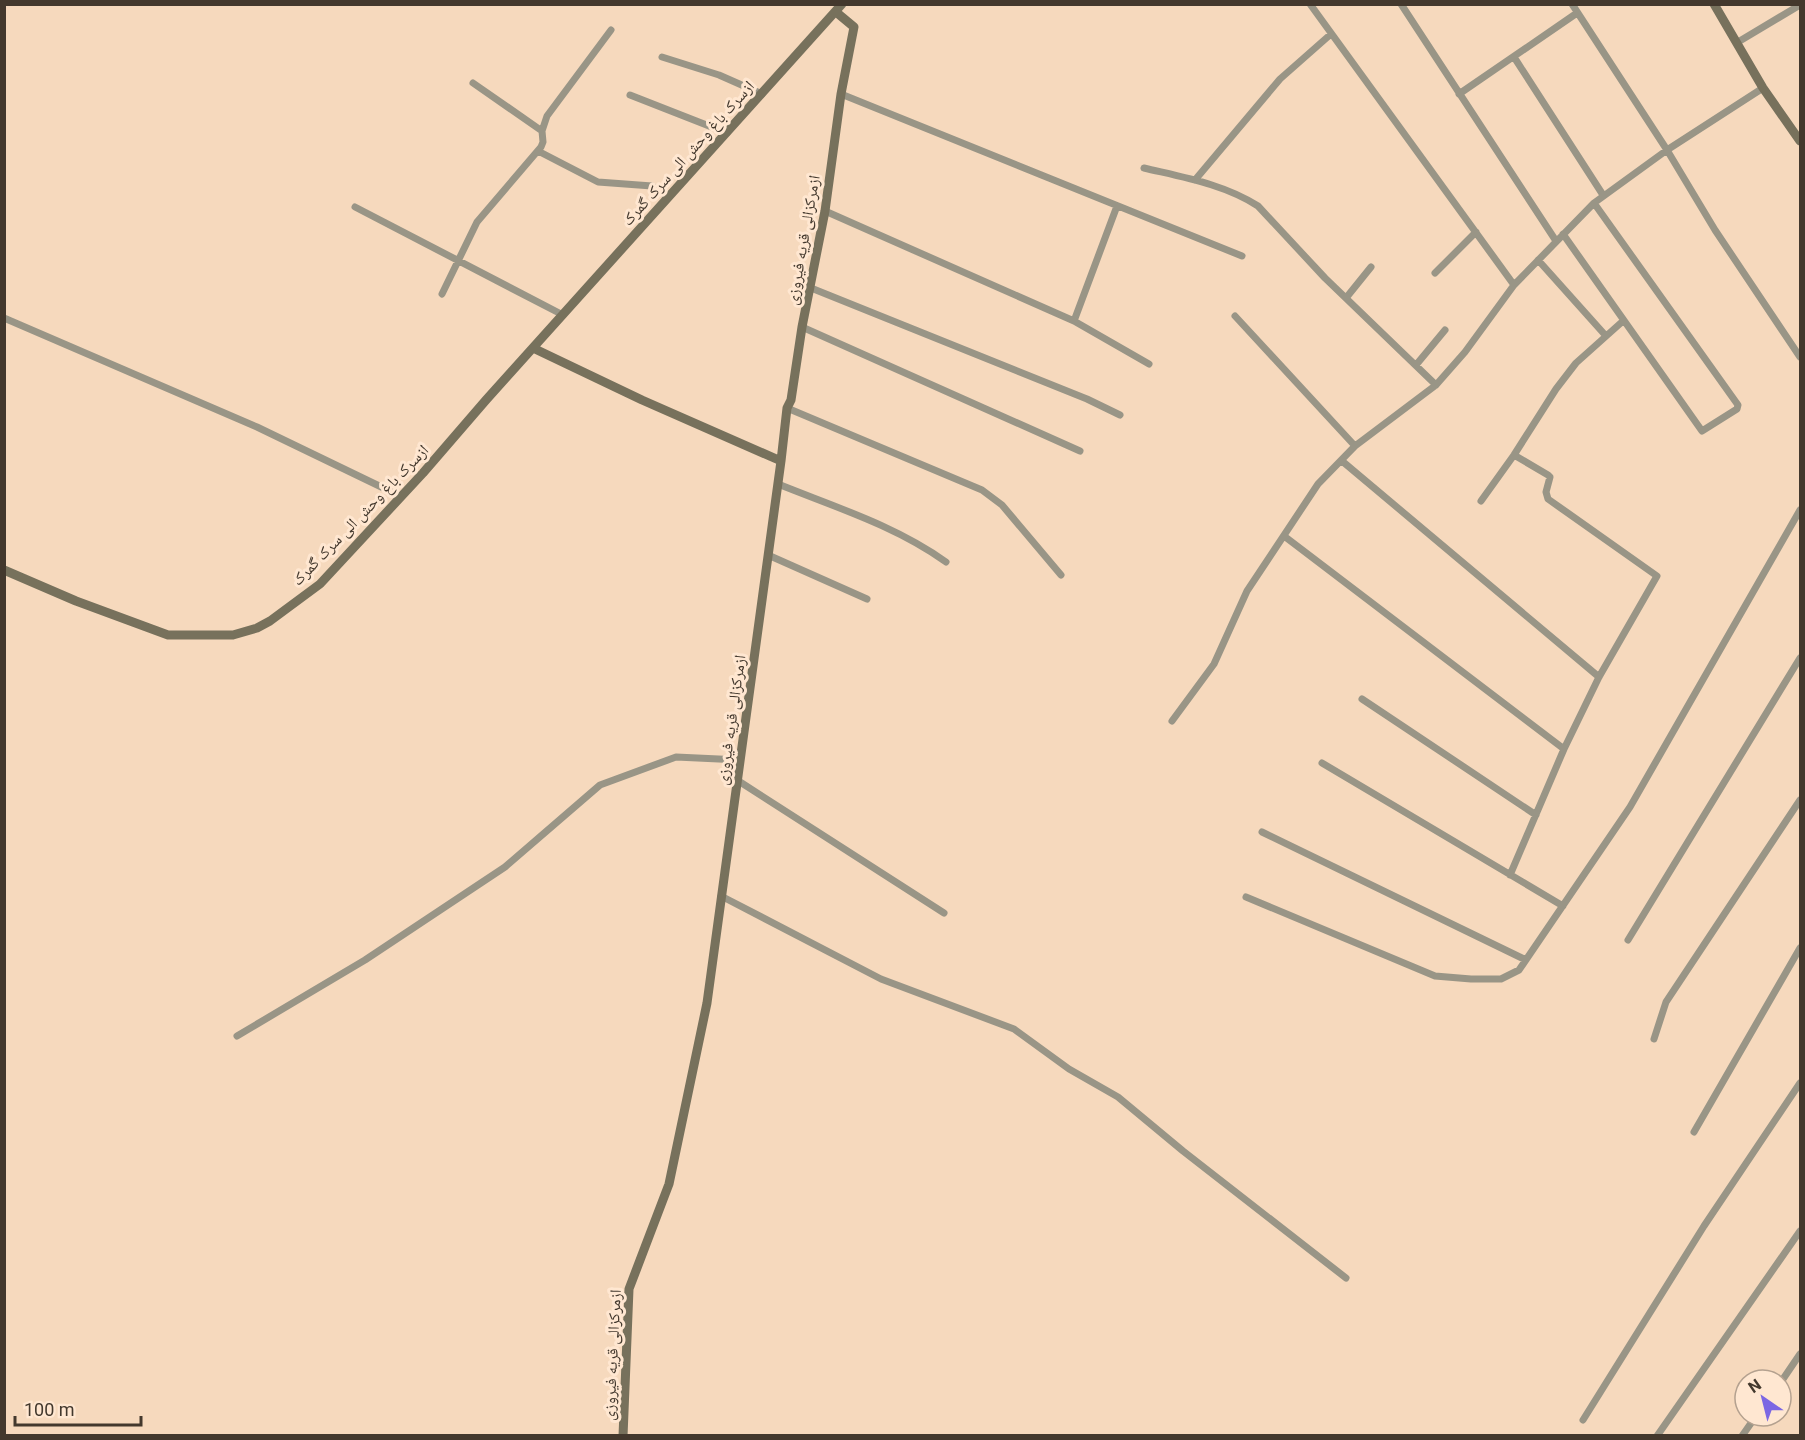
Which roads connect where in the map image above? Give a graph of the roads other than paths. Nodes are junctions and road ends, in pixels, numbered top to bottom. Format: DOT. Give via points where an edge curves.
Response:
graph roads {
  1 [pos="1310,4"];
  2 [pos="1401,4"];
  3 [pos="1572,4"];
  4 [pos="1713,4"];
  5 [pos="1800,5"];
  6 [pos="839,8"];
  7 [pos="1577,13"];
  8 [pos="611,30"];
  9 [pos="1332,34"];
  10 [pos="1738,42"];
  11 [pos="662,57"];
  12 [pos="1514,57"];
  13 [pos="473,83"];
  14 [pos="1763,88"];
  15 [pos="762,94"];
  16 [pos="841,94"];
  17 [pos="1459,94"];
  18 [pos="630,95"];
  19 [pos="543,131"];
  20 [pos="727,133"];
  21 [pos="1800,141"];
  22 [pos="1667,150"];
  23 [pos="538,151"];
  24 [pos="1144,168"];
  25 [pos="1196,180"];
  26 [pos="1603,195"];
  27 [pos="669,197"];
  28 [pos="1594,203"];
  29 [pos="1117,206"];
  30 [pos="355,207"];
  31 [pos="825,211"];
  32 [pos="1476,232"];
  33 [pos="1563,234"];
  34 [pos="1556,241"];
  35 [pos="1242,256"];
  36 [pos="457,260"];
  37 [pos="1538,260"];
  38 [pos="1371,267"];
  39 [pos="1435,273"];
  40 [pos="1514,285"];
  41 [pos="811,288"];
  42 [pos="442,294"];
  43 [pos="1346,298"];
  44 [pos="563,315"];
  45 [pos="1235,316"];
  46 [pos="4,318"];
  47 [pos="1074,321"];
  48 [pos="1623,321"];
  49 [pos="802,327"];
  50 [pos="1445,330"];
  51 [pos="1606,336"];
  52 [pos="532,348"];
  53 [pos="1800,357"];
  54 [pos="1149,364"];
  55 [pos="1416,365"];
  56 [pos="1436,384"];
  57 [pos="787,408"];
  58 [pos="1120,415"];
  59 [pos="1355,446"];
  60 [pos="1080,451"];
  61 [pos="1514,455"];
  62 [pos="781,461"];
  63 [pos="1342,461"];
  64 [pos="778,484"];
  65 [pos="400,496"];
  66 [pos="1481,501"];
  67 [pos="1800,510"];
  68 [pos="1284,536"];
  69 [pos="768,555"];
  70 [pos="946,562"];
  71 [pos="4,570"];
  72 [pos="1061,575"];
  73 [pos="867,599"];
  74 [pos="1800,658"];
  75 [pos="1599,677"];
  76 [pos="1362,699"];
  77 [pos="1172,721"];
  78 [pos="1564,749"];
  79 [pos="740,760"];
  80 [pos="1322,763"];
  81 [pos="737,780"];
  82 [pos="1800,800"];
  83 [pos="1536,815"];
  84 [pos="1262,832"];
  85 [pos="1510,875"];
  86 [pos="721,896"];
  87 [pos="1246,897"];
  88 [pos="1563,906"];
  89 [pos="944,913"];
  90 [pos="1629,940"];
  91 [pos="1800,948"];
  92 [pos="1526,960"];
  93 [pos="237,1036"];
  94 [pos="1654,1040"];
  95 [pos="1800,1083"];
  96 [pos="1694,1132"];
  97 [pos="1800,1231"];
  98 [pos="1346,1278"];
  99 [pos="1800,1354"];
  100 [pos="1790,1368"];
  101 [pos="1583,1420"];
  102 [pos="623,1436"];
  103 [pos="1657,1436"];
  1 -- 9 [label="street"];
  2 -- 17 [label="street"];
  3 -- 7 [label="street"];
  4 -- 10 [label="main road"];
  5 -- 10 [label="street"];
  6 -- 15 [label="main road, ازسرک باغ وحش الی سرک گمرک"];
  6 -- 16 [label="main road, ازمرکزالی قریه فیروزی" via="854,27"];
  7 -- 12 [label="street"];
  7 -- 22 [label="street"];
  8 -- 19 [label="street" via="547,116"];
  9 -- 25 [label="street" via="1280,79"];
  9 -- 32 [label="street"];
  10 -- 14 [label="main road"];
  11 -- 15 [label="street"];
  12 -- 17 [label="street"];
  12 -- 26 [label="street"];
  13 -- 19 [label="street"];
  14 -- 21 [label="main road"];
  14 -- 22 [label="street"];
  15 -- 20 [label="main road, ازسرک باغ وحش الی سرک گمرک"];
  16 -- 29 [label="street"];
  16 -- 31 [label="main road, ازمرکزالی قریه فیروزی"];
  17 -- 34 [label="street"];
  18 -- 20 [label="street"];
  19 -- 23 [label="street"];
  20 -- 27 [label="main road, ازسرک باغ وحش الی سرک گمرک"];
  22 -- 26 [label="street"];
  22 -- 53 [label="street"];
  23 -- 27 [label="street" via="598,182 652,186"];
  23 -- 36 [label="street" via="477,222"];
  24 -- 25 [label="street"];
  25 -- 43 [label="street" via="1258,206"];
  26 -- 28 [label="street"];
  27 -- 44 [label="main road, ازسرک باغ وحش الی سرک گمرک"];
  28 -- 33 [label="street"];
  28 -- 48 [label="street" via="1738,405 1737,409 1702,431"];
  29 -- 35 [label="street"];
  29 -- 47 [label="street"];
  30 -- 36 [label="street"];
  31 -- 41 [label="main road, ازمرکزالی قریه فیروزی"];
  31 -- 47 [label="street"];
  32 -- 39 [label="street"];
  32 -- 40 [label="street"];
  33 -- 34 [label="street"];
  33 -- 48 [label="street"];
  34 -- 37 [label="street"];
  36 -- 42 [label="street"];
  36 -- 44 [label="street"];
  37 -- 40 [label="street"];
  37 -- 51 [label="street"];
  38 -- 43 [label="street"];
  40 -- 56 [label="street"];
  41 -- 49 [label="main road, ازمرکزالی قریه فیروزی"];
  41 -- 58 [label="street"];
  43 -- 55 [label="street"];
  44 -- 52 [label="main road, ازسرک باغ وحش الی سرک گمرک"];
  45 -- 59 [label="street"];
  46 -- 65 [label="street" via="257,427"];
  47 -- 54 [label="street"];
  48 -- 51 [label="street"];
  49 -- 57 [label="main road, ازمرکزالی قریه فیروزی"];
  49 -- 60 [label="street"];
  50 -- 55 [label="street"];
  51 -- 61 [label="street" via="1576,363"];
  52 -- 62 [label="main road"];
  52 -- 65 [label="main road, ازسرک باغ وحش الی سرک گمرک"];
  55 -- 56 [label="street"];
  56 -- 59 [label="street"];
  57 -- 62 [label="main road, ازمرکزالی قریه فیروزی"];
  57 -- 72 [label="street" via="982,490 1002,505"];
  59 -- 63 [label="street"];
  61 -- 66 [label="street"];
  61 -- 75 [label="street" via="1550,477 1548,500 1657,576"];
  62 -- 64 [label="main road, ازمرکزالی قریه فیروزی"];
  63 -- 68 [label="street" via="1318,484"];
  63 -- 75 [label="street"];
  64 -- 69 [label="main road, ازمرکزالی قریه فیروزی"];
  64 -- 70 [label="street" via="900,535"];
  65 -- 71 [label="main road, ازسرک باغ وحش الی سرک گمرک" via="320,584 270,621 233,635 168,635"];
  67 -- 88 [label="street" via="1630,807"];
  68 -- 77 [label="street" via="1247,591 1214,664"];
  68 -- 78 [label="street"];
  69 -- 73 [label="street"];
  69 -- 79 [label="main road, ازمرکزالی قریه فیروزی"];
  74 -- 90 [label="street"];
  75 -- 78 [label="street"];
  76 -- 83 [label="street"];
  78 -- 83 [label="street"];
  79 -- 81 [label="main road, ازمرکزالی قریه فیروزی"];
  79 -- 93 [label="street" via="676,757 600,785 496,873 365,960"];
  80 -- 85 [label="street"];
  81 -- 86 [label="main road, ازمرکزالی قریه فیروزی"];
  81 -- 89 [label="street"];
  82 -- 94 [label="street" via="1666,1002"];
  83 -- 85 [label="street"];
  84 -- 92 [label="street"];
  85 -- 88 [label="street"];
  86 -- 98 [label="street" via="881,979 1014,1029 1069,1069 1118,1097"];
  86 -- 102 [label="main road, ازمرکزالی قریه فیروزی" via="707,1003 669,1184 629,1289"];
  87 -- 92 [label="street" via="1435,976 1501,979 1519,970"];
  88 -- 92 [label="street"];
  91 -- 96 [label="street"];
  95 -- 101 [label="street" via="1704,1226"];
  97 -- 103 [label="street"];
  99 -- 100 [label="street"];
}
